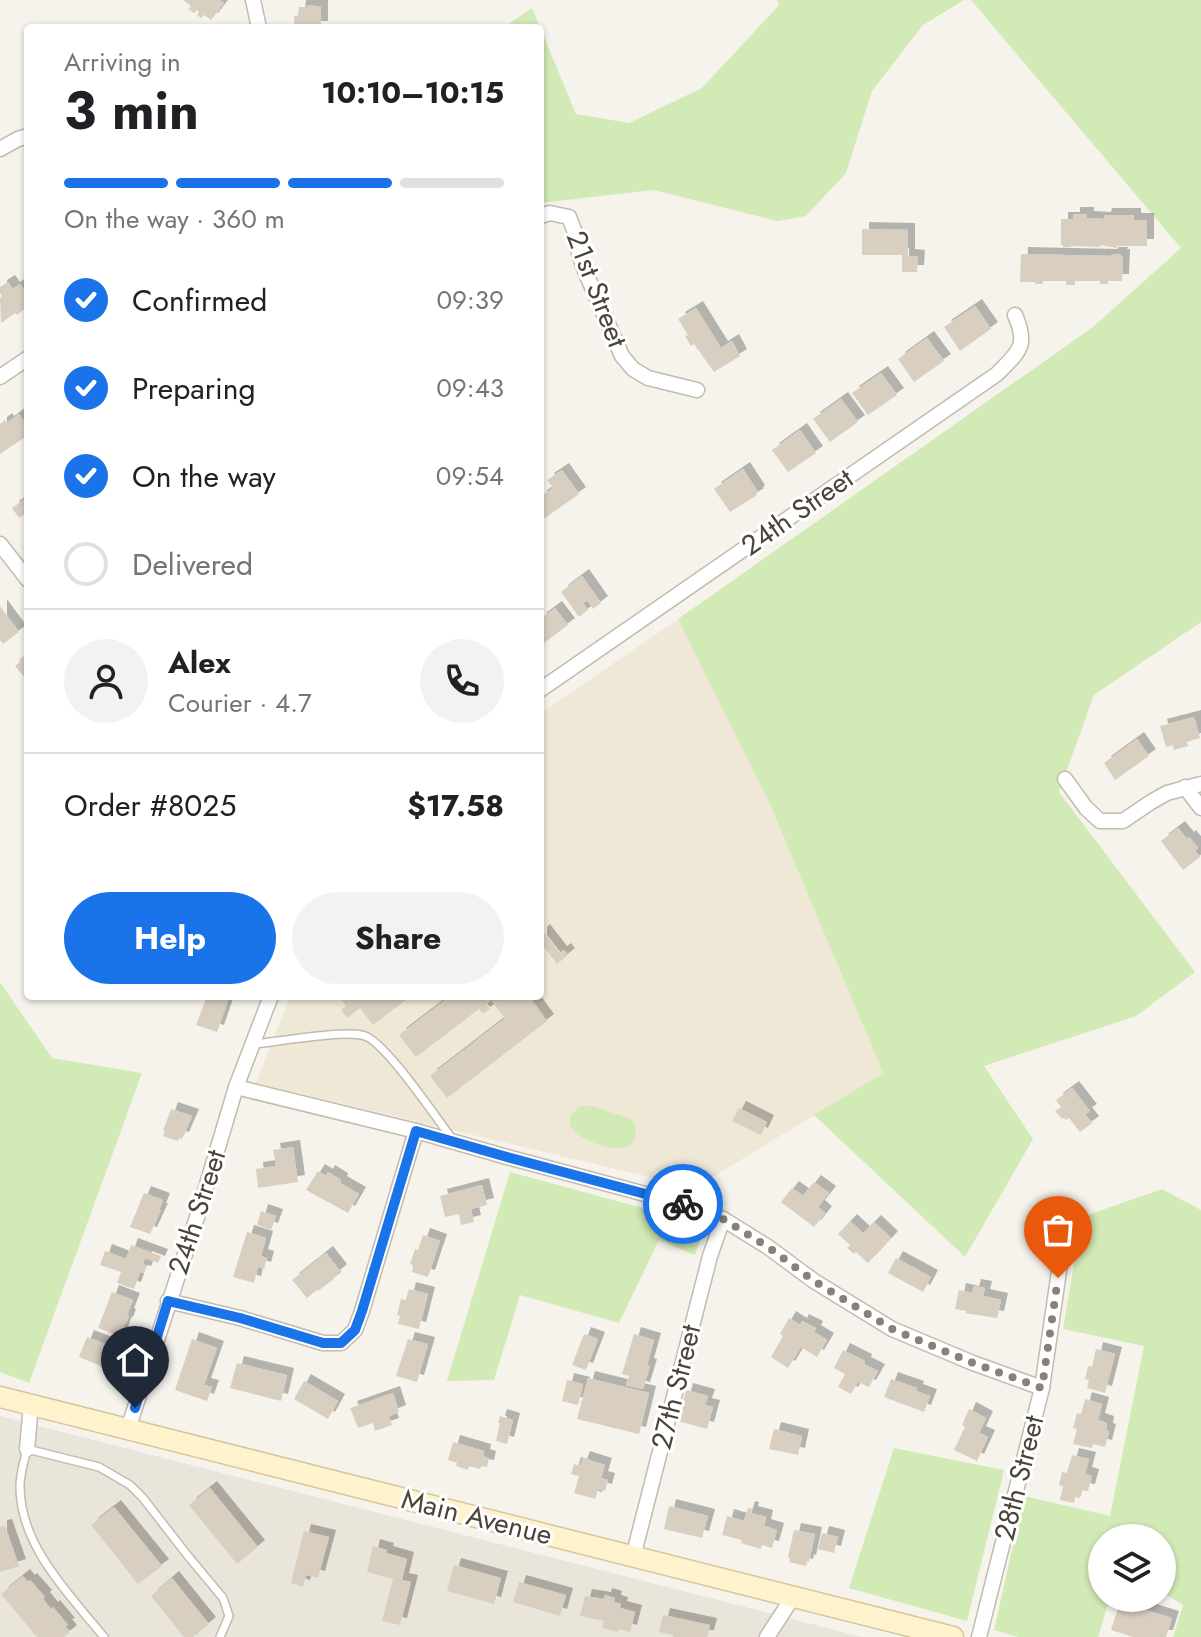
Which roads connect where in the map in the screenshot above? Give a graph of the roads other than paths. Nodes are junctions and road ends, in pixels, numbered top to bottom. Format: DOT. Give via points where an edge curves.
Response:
graph roads {
  1 [pos="253,0"];
  2 [pos="258,24"];
  3 [pos="24,137"];
  4 [pos="0,149"];
  5 [pos="544,215"];
  6 [pos="1015,315"];
  7 [pos="24,361"];
  8 [pos="0,377"];
  9 [pos="697,390"];
  10 [pos="0,544"];
  11 [pos="24,572"];
  12 [pos="544,687"];
  13 [pos="1065,779"];
  14 [pos="1201,784"];
  15 [pos="1185,787"];
  16 [pos="1201,808"];
  17 [pos="270,1000"];
  18 [pos="254,1044"];
  19 [pos="236,1087"];
  20 [pos="416,1131"];
  21 [pos="454,1142"];
  22 [pos="723,1219"];
  23 [pos="1066,1223"];
  24 [pos="168,1301"];
  25 [pos="1042,1388"];
  26 [pos="0,1397"];
  27 [pos="31,1405"];
  28 [pos="128,1429"];
  29 [pos="27,1449"];
  30 [pos="633,1557"];
  31 [pos="793,1597"];
  32 [pos="104,1637"];
  33 [pos="220,1637"];
  34 [pos="767,1637"];
  35 [pos="953,1637"];
  36 [pos="979,1637"];
  1 -- 2 [label="street"];
  3 -- 4 [label="street"];
  5 -- 9 [label="street, 21st Street" via="569,217 585,271 622,356 633,369"];
  6 -- 12 [label="street, 24th Street" via="1022,331 1020,349 997,374"];
  7 -- 8 [label="street"];
  10 -- 11 [label="street"];
  13 -- 15 [label="street" via="1100,821 1123,821"];
  14 -- 15 [label="street"];
  15 -- 16 [label="street"];
  17 -- 18 [label="street, 24th Street"];
  18 -- 19 [label="street, 24th Street"];
  18 -- 21 [label="lane" via="363,1035 388,1054"];
  19 -- 20 [label="street"];
  19 -- 24 [label="street, 24th Street"];
  20 -- 21 [label="street"];
  20 -- 24 [label="street" via="362,1311 355,1330 341,1343 323,1343"];
  21 -- 22 [label="street"];
  22 -- 25 [label="street" via="892,1329"];
  22 -- 30 [label="street, 27th Street"];
  23 -- 25 [label="street, 28th Street"];
  24 -- 28 [label="street, 24th Street"];
  25 -- 36 [label="street, 28th Street"];
  26 -- 27 [label="main road, Main Avenue"];
  27 -- 28 [label="main road, Main Avenue"];
  27 -- 29 [label="street"];
  28 -- 30 [label="main road, Main Avenue"];
  29 -- 32 [label="lane" via="20,1486 28,1525 62,1588"];
  29 -- 33 [label="lane" via="99,1467 130,1485 223,1598 229,1616"];
  30 -- 31 [label="main road, Main Avenue"];
  31 -- 34 [label="street"];
  31 -- 35 [label="main road, Main Avenue"];
}
